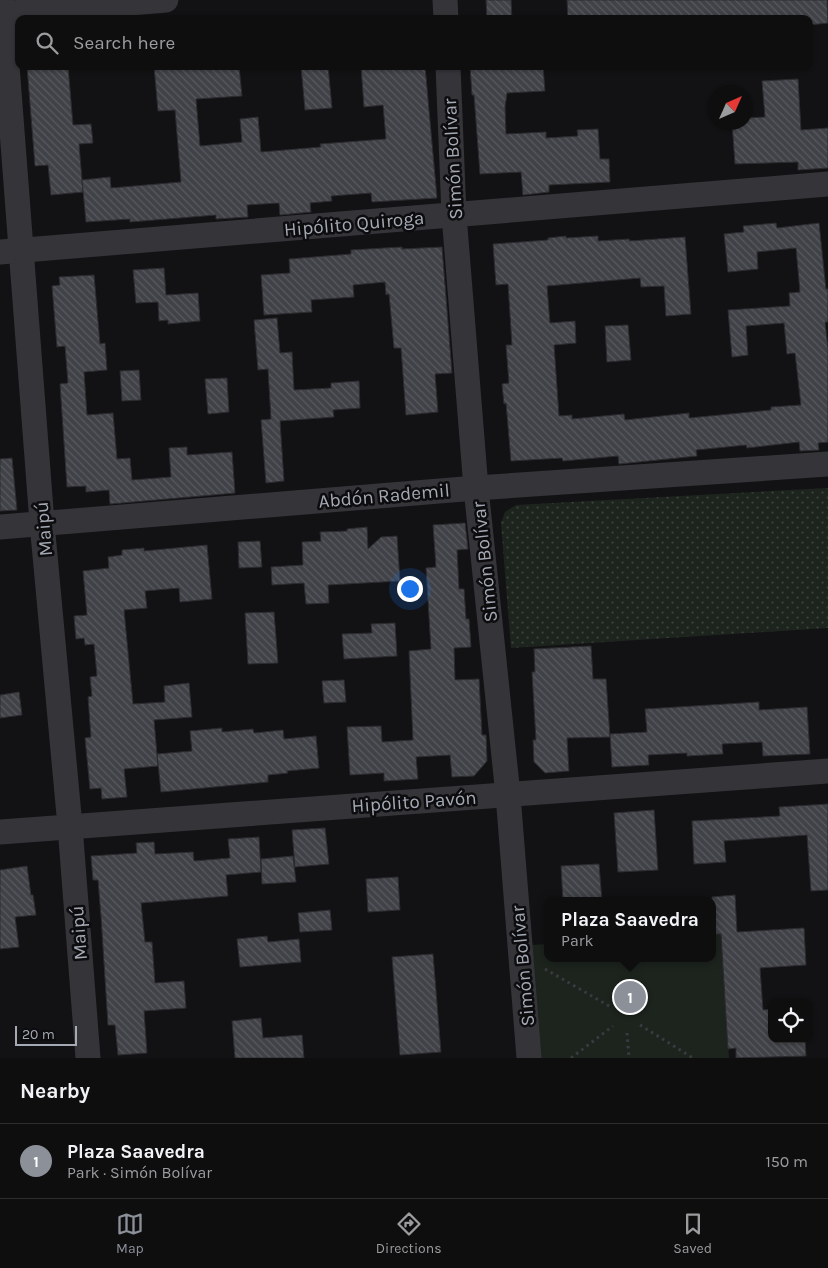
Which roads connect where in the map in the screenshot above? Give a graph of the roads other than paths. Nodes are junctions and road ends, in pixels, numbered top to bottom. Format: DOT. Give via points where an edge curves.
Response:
graph roads {
  1 [pos="166,0"];
  2 [pos="445,0"];
  3 [pos="2,9"];
  4 [pos="446,15"];
  5 [pos="448,70"];
  6 [pos="828,184"];
  7 [pos="454,215"];
  8 [pos="11,251"];
  9 [pos="828,464"];
  10 [pos="476,488"];
  11 [pos="42,523"];
  12 [pos="0,527"];
  13 [pos="828,771"];
  14 [pos="508,795"];
  15 [pos="70,826"];
  16 [pos="0,832"];
  17 [pos="88,1058"];
  18 [pos="529,1058"];
  1 -- 3 [label="street"];
  2 -- 4 [label="street"];
  3 -- 8 [label="street, Maipú"];
  5 -- 7 [label="street, Simón Bolívar"];
  6 -- 7 [label="street, Hipólito Quiroga"];
  7 -- 8 [label="street, Hipólito Quiroga"];
  7 -- 10 [label="street, Simón Bolívar"];
  8 -- 11 [label="street, Maipú"];
  9 -- 10 [label="street, Abdón Rademil"];
  10 -- 11 [label="street, Abdón Rademil"];
  10 -- 14 [label="street, Simón Bolívar"];
  11 -- 12 [label="street, Abdón Rademil"];
  11 -- 15 [label="street, Maipú"];
  13 -- 14 [label="street, Hipólito Pavón"];
  14 -- 15 [label="street, Hipólito Pavón"];
  14 -- 18 [label="street, Simón Bolívar"];
  15 -- 16 [label="street, Hipólito Pavón"];
  15 -- 17 [label="street, Maipú"];
}
